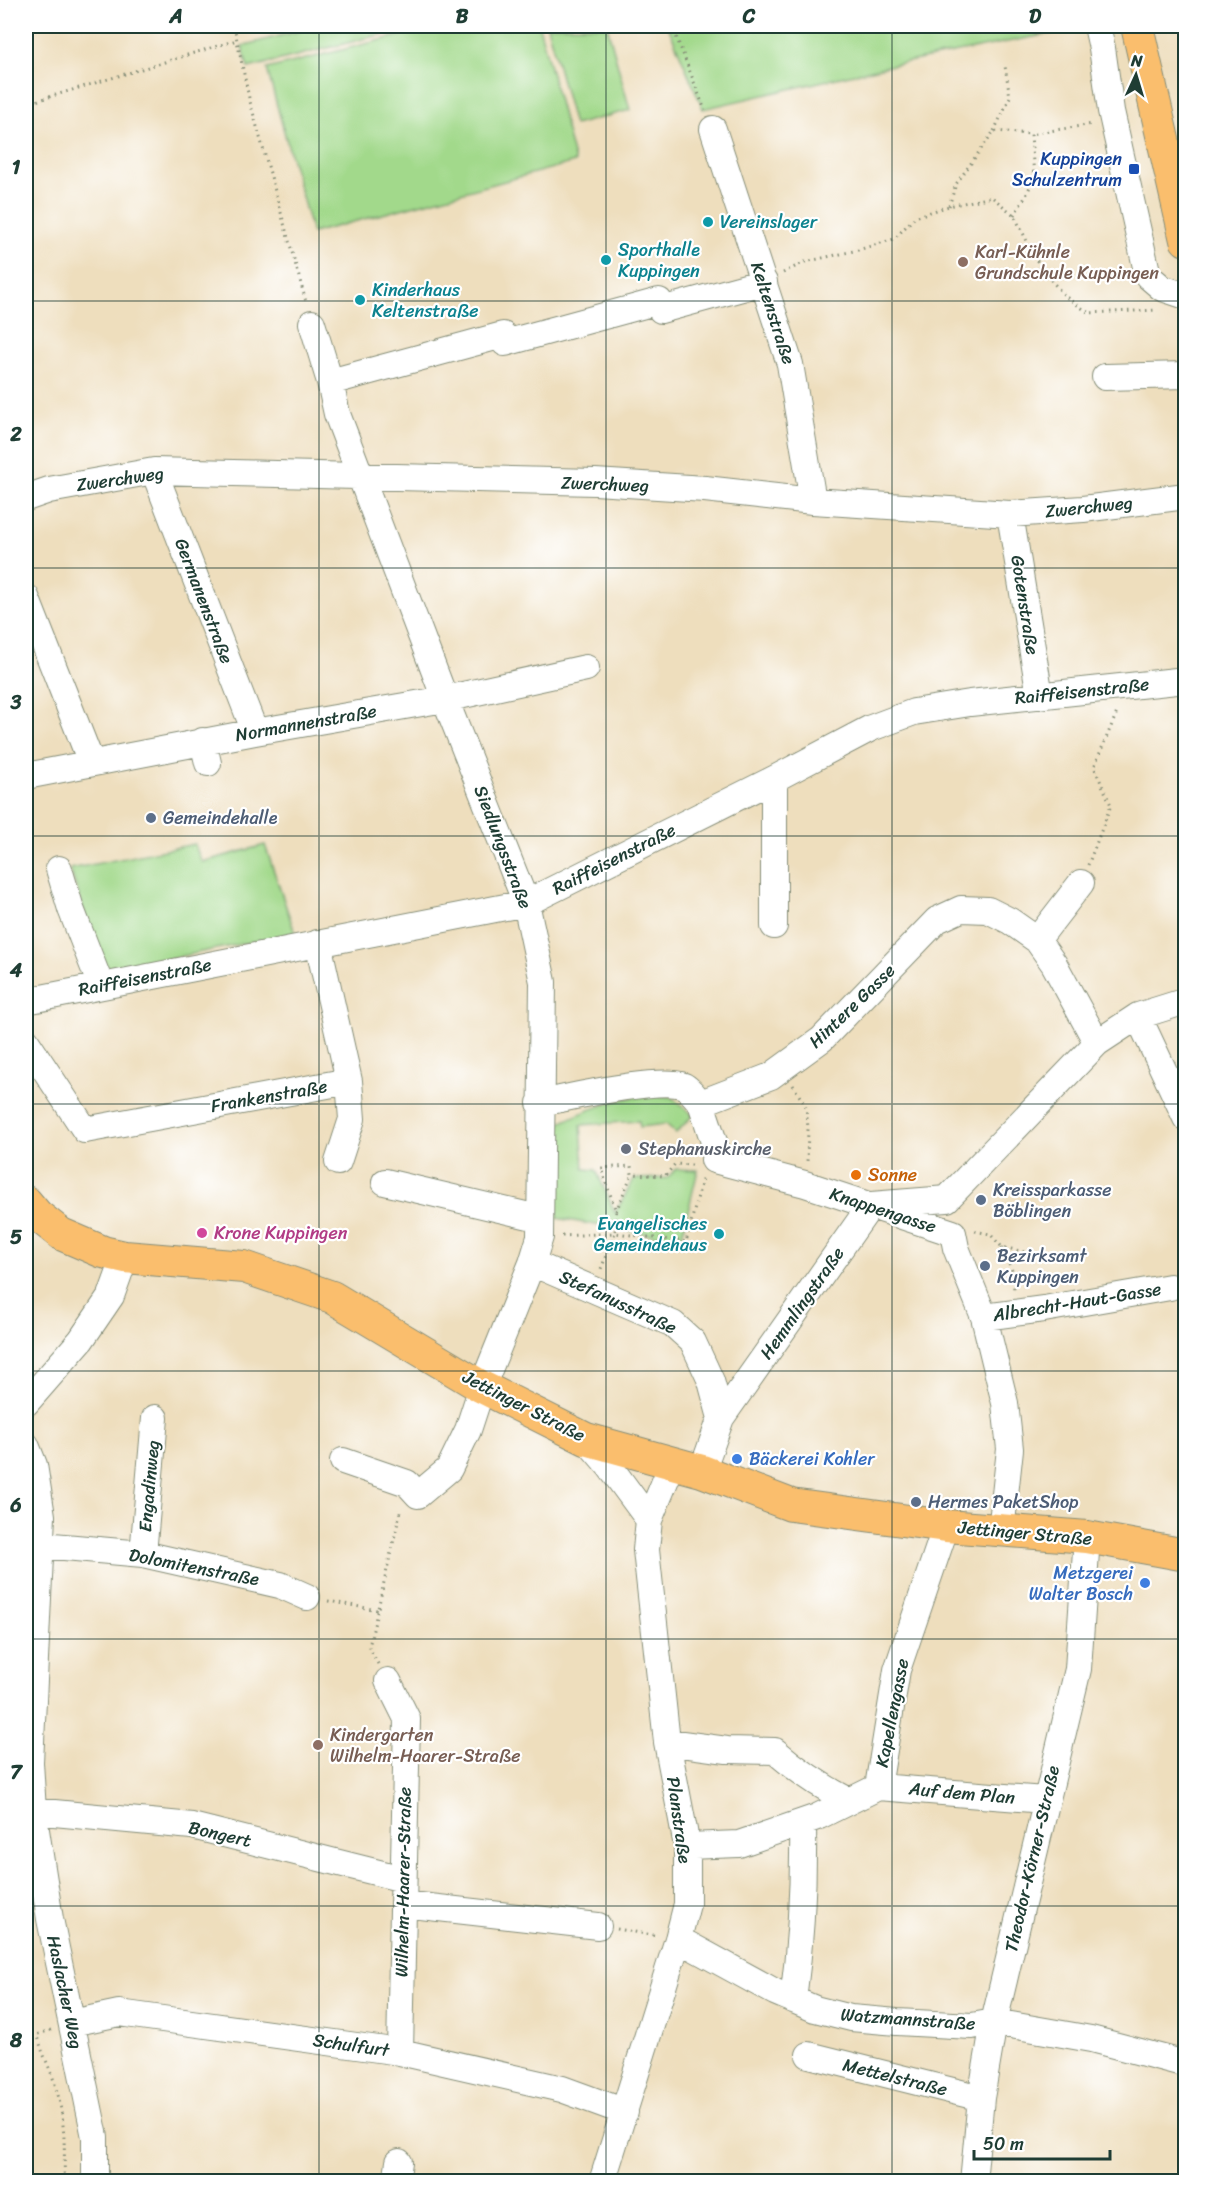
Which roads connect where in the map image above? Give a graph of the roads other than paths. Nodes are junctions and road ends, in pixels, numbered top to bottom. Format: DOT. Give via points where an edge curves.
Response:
graph roads {
  1 [pos="1097,26"];
  2 [pos="1137,26"];
  3 [pos="713,129"];
  4 [pos="1185,240"];
  5 [pos="764,282"];
  6 [pos="1185,296"];
  7 [pos="312,323"];
  8 [pos="1185,375"];
  9 [pos="1105,377"];
  10 [pos="330,382"];
  11 [pos="154,471"];
  12 [pos="363,478"];
  13 [pos="1185,496"];
  14 [pos="26,498"];
  15 [pos="813,501"];
  16 [pos="1010,514"];
  17 [pos="26,597"];
  18 [pos="586,668"];
  19 [pos="1185,680"];
  20 [pos="1040,696"];
  21 [pos="445,699"];
  22 [pos="255,732"];
  23 [pos="91,762"];
  24 [pos="26,776"];
  25 [pos="774,779"];
  26 [pos="59,869"];
  27 [pos="1081,883"];
  28 [pos="526,903"];
  29 [pos="774,926"];
  30 [pos="1037,940"];
  31 [pos="318,943"];
  32 [pos="101,986"];
  33 [pos="26,1001"];
  34 [pos="1185,1001"];
  35 [pos="1138,1016"];
  36 [pos="26,1041"];
  37 [pos="1097,1043"];
  38 [pos="349,1081"];
  39 [pos="540,1103"];
  40 [pos="701,1103"];
  41 [pos="1185,1119"];
  42 [pos="338,1162"];
  43 [pos="384,1182"];
  44 [pos="947,1199"];
  45 [pos="26,1202"];
  46 [pos="871,1205"];
  47 [pos="539,1228"];
  48 [pos="952,1233"];
  49 [pos="125,1257"];
  50 [pos="532,1263"];
  51 [pos="1170,1287"];
  52 [pos="984,1317"];
  53 [pos="482,1387"];
  54 [pos="26,1403"];
  55 [pos="155,1418"];
  56 [pos="721,1418"];
  57 [pos="586,1439"];
  58 [pos="26,1445"];
  59 [pos="343,1461"];
  60 [pos="688,1466"];
  61 [pos="649,1520"];
  62 [pos="946,1526"];
  63 [pos="1001,1531"];
  64 [pos="1087,1537"];
  65 [pos="42,1545"];
  66 [pos="143,1554"];
  67 [pos="1185,1555"];
  68 [pos="307,1597"];
  69 [pos="388,1681"];
  70 [pos="668,1742"];
  71 [pos="878,1787"];
  72 [pos="1045,1800"];
  73 [pos="849,1801"];
  74 [pos="33,1810"];
  75 [pos="803,1822"];
  76 [pos="687,1846"];
  77 [pos="403,1892"];
  78 [pos="598,1926"];
  79 [pos="678,1939"];
  80 [pos="793,2000"];
  81 [pos="994,2022"];
  82 [pos="72,2023"];
  83 [pos="400,2052"];
  84 [pos="809,2055"];
  85 [pos="1185,2064"];
  86 [pos="981,2098"];
  87 [pos="625,2112"];
  88 [pos="95,2181"];
  89 [pos="602,2181"];
  90 [pos="973,2181"];
  1 -- 6 [label="street" via="1113,121 1148,276 1162,288"];
  2 -- 4 [label="main road"];
  3 -- 5 [label="street, Keltenstraße"];
  5 -- 10 [label="street" via="661,310 659,301 506,343 503,335"];
  5 -- 15 [label="street, Keltenstraße" via="790,364"];
  7 -- 10 [label="street, Siedlungsstraße"];
  8 -- 9 [label="street"];
  10 -- 12 [label="street, Siedlungsstraße" via="337,414"];
  11 -- 12 [label="street, Zwerchweg"];
  11 -- 14 [label="street, Zwerchweg" via="49,490"];
  11 -- 22 [label="street, Germanenstraße"];
  12 -- 15 [label="street, Zwerchweg" via="595,482"];
  12 -- 21 [label="street, Siedlungsstraße"];
  13 -- 16 [label="street, Zwerchweg"];
  15 -- 16 [label="street, Zwerchweg"];
  16 -- 20 [label="street, Gotenstraße"];
  17 -- 23 [label="street"];
  18 -- 21 [label="street, Normannenstraße"];
  19 -- 20 [label="street, Raiffeisenstraße"];
  20 -- 25 [label="street, Raiffeisenstraße" via="915,712 871,728"];
  21 -- 22 [label="street, Normannenstraße"];
  21 -- 28 [label="street, Siedlungsstraße"];
  22 -- 23 [label="street, Normannenstraße" via="206,752"];
  23 -- 24 [label="street, Normannenstraße"];
  25 -- 28 [label="street, Raiffeisenstraße"];
  25 -- 29 [label="street"];
  26 -- 32 [label="street"];
  27 -- 30 [label="street"];
  28 -- 31 [label="street, Raiffeisenstraße"];
  28 -- 39 [label="street, Siedlungsstraße" via="543,982"];
  30 -- 37 [label="street, Hintere Gasse"];
  30 -- 40 [label="street, Hintere Gasse" via="988,910 961,909 937,920 822,1039 771,1076"];
  31 -- 32 [label="street, Raiffeisenstraße"];
  31 -- 38 [label="street, Frankenstraße"];
  32 -- 33 [label="street, Raiffeisenstraße"];
  34 -- 35 [label="street"];
  35 -- 37 [label="street"];
  35 -- 41 [label="street"];
  36 -- 38 [label="street, Frankenstraße" via="85,1130"];
  37 -- 44 [label="street"];
  38 -- 42 [label="street" via="352,1119"];
  39 -- 40 [label="street" via="660,1083 684,1086"];
  39 -- 47 [label="street, Siedlungsstraße"];
  40 -- 46 [label="street, Knappengasse" via="716,1148 710,1163 805,1184"];
  43 -- 47 [label="street"];
  44 -- 46 [label="street"];
  44 -- 48 [label="street"];
  45 -- 49 [label="main road, Jettinger Straße" via="61,1234"];
  46 -- 48 [label="street, Knappengasse"];
  46 -- 56 [label="street, Hemmlingstraße"];
  47 -- 50 [label="street, Siedlungsstraße"];
  48 -- 52 [label="street, Knappengasse"];
  49 -- 53 [label="main road, Jettinger Straße" via="244,1267 332,1297"];
  49 -- 54 [label="street" via="111,1296 81,1340"];
  50 -- 53 [label="street, Siedlungsstraße"];
  50 -- 56 [label="street, Stefanusstraße" via="673,1324 693,1342 711,1381"];
  51 -- 52 [label="street, Albrecht-Haut-Gasse"];
  52 -- 63 [label="street, Knappengasse" via="1005,1403 1010,1449"];
  53 -- 57 [label="main road, Jettinger Straße"];
  53 -- 59 [label="street, Siedlungsstraße" via="468,1430 449,1469 418,1495 407,1483"];
  55 -- 66 [label="street, Engadinweg"];
  56 -- 60 [label="street, Hemmlingstraße"];
  57 -- 60 [label="main road, Jettinger Straße"];
  57 -- 61 [label="street"];
  58 -- 65 [label="street, Haslacher Weg" via="34,1465"];
  60 -- 61 [label="street, Planstraße"];
  60 -- 62 [label="main road, Jettinger Straße" via="791,1505"];
  61 -- 70 [label="street, Planstraße" via="646,1550"];
  62 -- 63 [label="main road, Jettinger Straße"];
  62 -- 71 [label="street, Kapellengasse" via="897,1670"];
  63 -- 64 [label="main road, Jettinger Straße"];
  64 -- 67 [label="main road, Jettinger Straße"];
  64 -- 72 [label="street, Theodor-Körner-Straße" via="1078,1669"];
  65 -- 66 [label="street, Dolomitenstraße"];
  65 -- 74 [label="street, Haslacher Weg" via="30,1762"];
  66 -- 68 [label="street, Dolomitenstraße" via="280,1584"];
  69 -- 77 [label="street, Wilhelm-Haarer-Straße" via="407,1719"];
  70 -- 73 [label="street" via="727,1750 775,1751 822,1787"];
  70 -- 76 [label="street, Planstraße"];
  71 -- 72 [label="street, Auf dem Plan"];
  71 -- 73 [label="street, Kapellengasse"];
  72 -- 81 [label="street, Theodor-Körner-Straße"];
  73 -- 75 [label="street, Kapellengasse"];
  74 -- 77 [label="street, Bongert" via="192,1826"];
  74 -- 82 [label="street, Haslacher Weg"];
  75 -- 76 [label="street, Kapellengasse" via="739,1844"];
  75 -- 80 [label="street" via="801,1942"];
  76 -- 79 [label="street, Planstraße" via="687,1904"];
  77 -- 78 [label="street, Bongert"];
  77 -- 83 [label="street, Wilhelm-Haarer-Straße"];
  79 -- 80 [label="street, Watzmannstraße"];
  79 -- 87 [label="street, Planstraße"];
  80 -- 81 [label="street, Watzmannstraße" via="815,2010 851,2018 972,2026"];
  81 -- 85 [label="street, Watzmannstraße" via="1091,2039"];
  81 -- 86 [label="street, Theodor-Körner-Straße"];
  82 -- 83 [label="street, Schulfurt" via="119,2013"];
  82 -- 88 [label="street, Haslacher Weg" via="95,2137"];
  83 -- 87 [label="street, Schulfurt" via="562,2089"];
  84 -- 86 [label="street, Mettelstraße"];
  86 -- 90 [label="street, Theodor-Körner-Straße"];
  87 -- 89 [label="street, Planstraße"];
}
